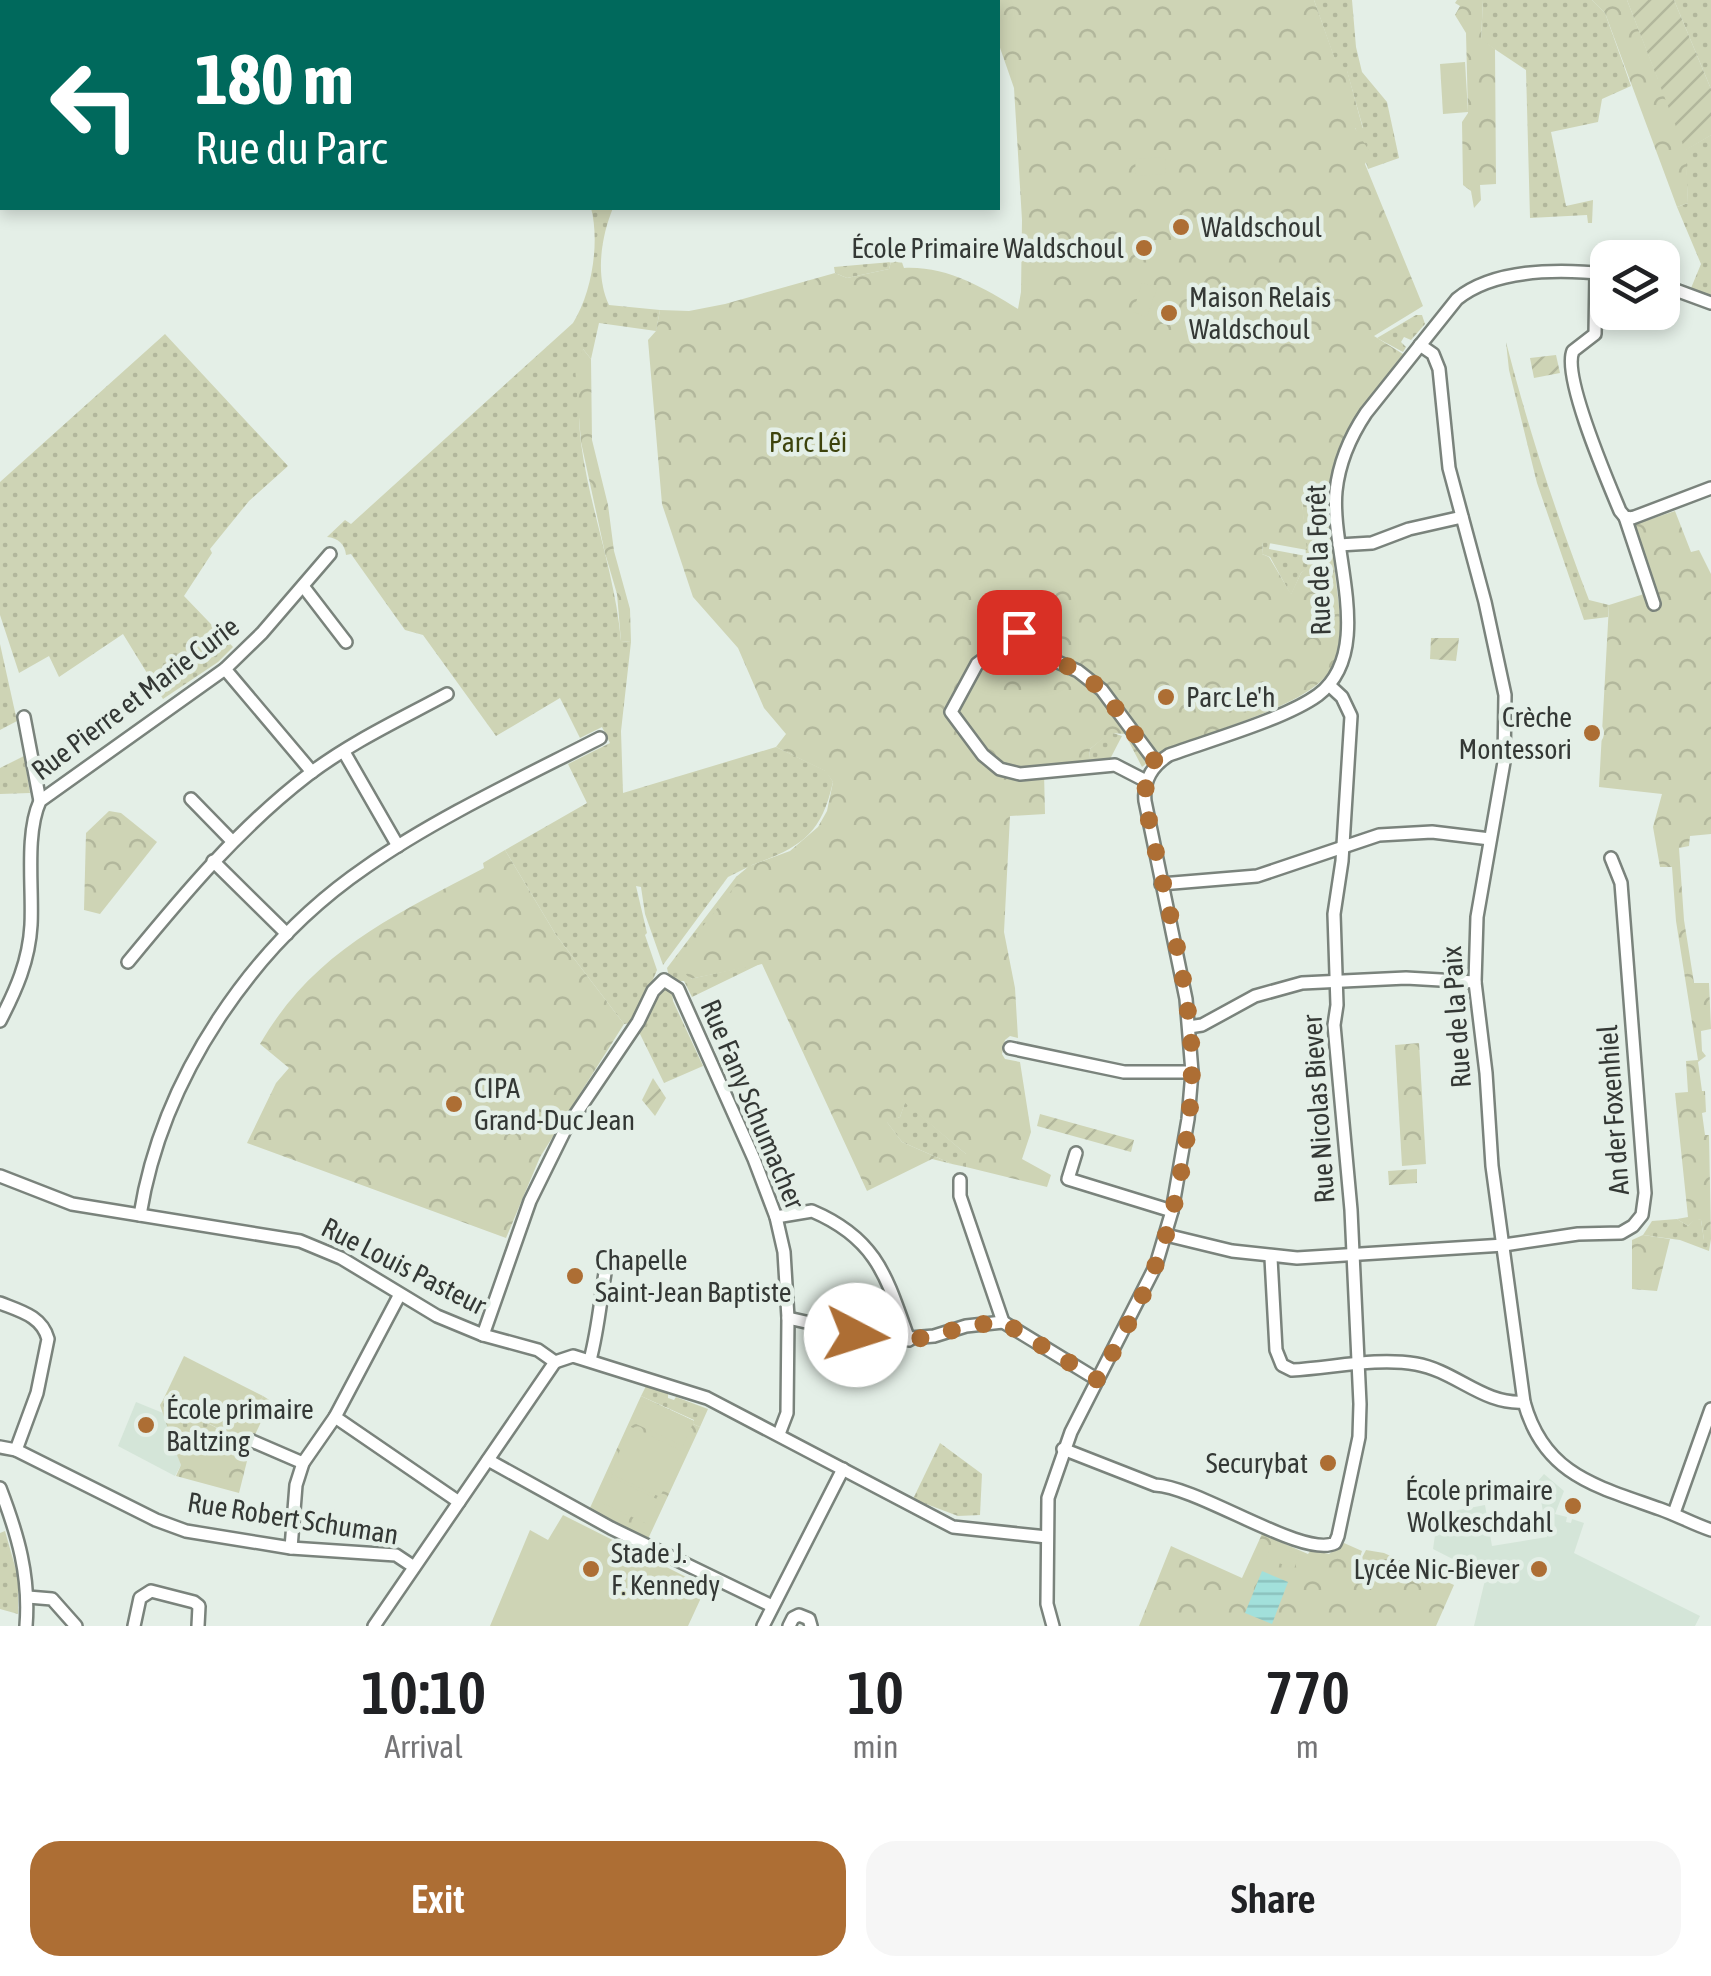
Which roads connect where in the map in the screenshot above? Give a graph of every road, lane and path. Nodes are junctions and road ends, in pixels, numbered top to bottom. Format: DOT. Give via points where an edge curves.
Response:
graph roads {
  1 [pos="1590,273"];
  2 [pos="1680,292"];
  3 [pos="1711,303"];
  4 [pos="1595,330"];
  5 [pos="1420,345"];
  6 [pos="1711,488"];
  7 [pos="1462,517"];
  8 [pos="1625,517"];
  9 [pos="1339,545"];
  10 [pos="330,554"];
  11 [pos="303,586"];
  12 [pos="1654,604"];
  13 [pos="346,642"];
  14 [pos="225,669"];
  15 [pos="1329,685"];
  16 [pos="447,694"];
  17 [pos="24,717"];
  18 [pos="600,738"];
  19 [pos="344,752"];
  20 [pos="1157,764"];
  21 [pos="312,772"];
  22 [pos="1146,781"];
  23 [pos="191,800"];
  24 [pos="40,801"];
  25 [pos="1490,839"];
  26 [pos="232,842"];
  27 [pos="398,846"];
  28 [pos="1342,846"];
  29 [pos="1612,858"];
  30 [pos="212,862"];
  31 [pos="1161,884"];
  32 [pos="287,934"];
  33 [pos="128,962"];
  34 [pos="1336,980"];
  35 [pos="1474,982"];
  36 [pos="0,1021"];
  37 [pos="1189,1027"];
  38 [pos="1010,1048"];
  39 [pos="1192,1072"];
  40 [pos="1076,1153"];
  41 [pos="0,1176"];
  42 [pos="960,1180"];
  43 [pos="1172,1211"];
  44 [pos="140,1216"];
  45 [pos="776,1216"];
  46 [pos="1166,1234"];
  47 [pos="1504,1246"];
  48 [pos="1352,1256"];
  49 [pos="1271,1258"];
  50 [pos="604,1273"];
  51 [pos="400,1296"];
  52 [pos="0,1303"];
  53 [pos="788,1318"];
  54 [pos="1003,1322"];
  55 [pos="483,1334"];
  56 [pos="909,1340"];
  57 [pos="590,1360"];
  58 [pos="556,1362"];
  59 [pos="1359,1364"];
  60 [pos="1098,1380"];
  61 [pos="1524,1402"];
  62 [pos="1711,1409"];
  63 [pos="335,1418"];
  64 [pos="780,1434"];
  65 [pos="252,1441"];
  66 [pos="0,1447"];
  67 [pos="1063,1448"];
  68 [pos="16,1450"];
  69 [pos="488,1460"];
  70 [pos="303,1463"];
  71 [pos="843,1468"];
  72 [pos="0,1488"];
  73 [pos="459,1502"];
  74 [pos="1674,1514"];
  75 [pos="1711,1530"];
  76 [pos="1046,1537"];
  77 [pos="291,1548"];
  78 [pos="414,1566"];
  79 [pos="28,1597"];
  80 [pos="772,1606"];
  81 [pos="26,1626"];
  82 [pos="76,1626"];
  83 [pos="134,1626"];
  84 [pos="198,1626"];
  85 [pos="374,1626"];
  86 [pos="763,1626"];
  87 [pos="789,1626"];
  88 [pos="811,1626"];
  89 [pos="825,1626"];
  90 [pos="1053,1626"];
  1 -- 5 [label="street, Rue de la Forêt" via="1483,283 1457,300"];
  2 -- 3 [label="street"];
  4 -- 8 [label="street" via="1572,351 1570,364 1589,432"];
  5 -- 7 [label="street, Rue de la Paix" via="1439,369 1446,452"];
  5 -- 9 [label="street, Rue de la Forêt" via="1366,413 1345,452 1336,492"];
  6 -- 8 [label="street"];
  7 -- 9 [label="street" via="1372,543"];
  7 -- 25 [label="street, Rue de la Paix" via="1502,668 1504,762"];
  8 -- 12 [label="street"];
  9 -- 15 [label="street, Rue de la Forêt" via="1347,642"];
  10 -- 11 [label="street, Rue Pierre et Marie Curie"];
  11 -- 13 [label="street"];
  11 -- 14 [label="street, Rue Pierre et Marie Curie"];
  14 -- 21 [label="street"];
  14 -- 24 [label="street, Rue Pierre et Marie Curie"];
  15 -- 20 [label="street" via="1292,708"];
  15 -- 28 [label="street, Rue Nicolas Biever" via="1351,716"];
  16 -- 19 [label="street"];
  17 -- 24 [label="street"];
  18 -- 27 [label="street"];
  19 -- 21 [label="street"];
  19 -- 27 [label="street"];
  20 -- 22 [label="street"];
  20 -- 22 [label="street" via="1102,690 1054,660 1026,632 977,664 951,712 1000,769 1020,774 1115,765"];
  21 -- 26 [label="street"];
  22 -- 31 [label="street"];
  23 -- 26 [label="street"];
  24 -- 36 [label="street, Rue Pierre et Marie Curie" via="27,958"];
  25 -- 28 [label="street" via="1410,832"];
  25 -- 35 [label="street, Rue de la Paix"];
  26 -- 30 [label="street"];
  27 -- 32 [label="street"];
  28 -- 31 [label="street" via="1257,876"];
  28 -- 34 [label="street, Rue Nicolas Biever"];
  29 -- 47 [label="street, An der Foxenhiel" via="1621,883 1645,1206 1638,1222 1621,1233"];
  30 -- 32 [label="street"];
  30 -- 33 [label="street"];
  31 -- 37 [label="street"];
  32 -- 44 [label="street" via="196,1058 160,1137"];
  34 -- 35 [label="street"];
  34 -- 37 [label="street" via="1279,988"];
  34 -- 48 [label="street, Rue Nicolas Biever" via="1336,1071"];
  35 -- 47 [label="street, Rue de la Paix"];
  37 -- 39 [label="street"];
  38 -- 39 [label="street" via="1124,1072"];
  39 -- 43 [label="street"];
  40 -- 43 [label="street" via="1068,1179"];
  41 -- 44 [label="street, Rue Louis Pasteur" via="72,1204"];
  42 -- 54 [label="street"];
  43 -- 46 [label="street"];
  44 -- 51 [label="street, Rue Louis Pasteur" via="300,1241"];
  45 -- 53 [label="street, Rue Fany Schumacher"];
  45 -- 55 [label="street, Rue Fany Schumacher" via="678,989 664,980 564,1130 530,1202"];
  45 -- 56 [label="street" via="812,1212 861,1243 885,1272"];
  46 -- 49 [label="street, An der Foxenhiel"];
  46 -- 60 [label="street"];
  47 -- 48 [label="street, An der Foxenhiel"];
  47 -- 61 [label="street, Rue de la Paix"];
  48 -- 49 [label="street, An der Foxenhiel"];
  48 -- 59 [label="street, Rue Nicolas Biever"];
  49 -- 59 [label="street" via="1282,1365 1292,1370"];
  50 -- 57 [label="street"];
  51 -- 55 [label="street, Rue Louis Pasteur"];
  51 -- 63 [label="street"];
  52 -- 68 [label="street" via="34,1317 48,1339"];
  53 -- 56 [label="street"];
  53 -- 64 [label="street, Rue Fany Schumacher" via="787,1413"];
  54 -- 56 [label="street"];
  54 -- 60 [label="street"];
  55 -- 58 [label="street, Rue Louis Pasteur"];
  57 -- 58 [label="street, Rue Louis Pasteur" via="567,1356"];
  57 -- 64 [label="street, Rue Louis Pasteur" via="707,1398"];
  58 -- 69 [label="street"];
  59 -- 61 [label="street" via="1416,1364 1447,1372 1504,1404"];
  59 -- 67 [label="street, Rue Nicolas Biever" via="1358,1437 1338,1536 1320,1547"];
  60 -- 67 [label="street"];
  61 -- 74 [label="street, Rue de la Paix" via="1546,1451 1570,1473"];
  62 -- 74 [label="street"];
  63 -- 70 [label="street"];
  63 -- 73 [label="street"];
  64 -- 71 [label="street, Rue Louis Pasteur"];
  65 -- 70 [label="street"];
  66 -- 68 [label="street, Rue Robert Schuman"];
  67 -- 76 [label="street" via="1048,1498"];
  68 -- 77 [label="street, Rue Robert Schuman" via="156,1520"];
  69 -- 73 [label="street"];
  69 -- 80 [label="street"];
  70 -- 77 [label="street"];
  71 -- 76 [label="street, Rue Louis Pasteur" via="954,1527"];
  71 -- 80 [label="street"];
  72 -- 79 [label="street" via="22,1549"];
  73 -- 78 [label="street"];
  74 -- 75 [label="street, Rue de la Paix"];
  76 -- 90 [label="street"];
  77 -- 78 [label="street, Rue Robert Schuman" via="396,1554"];
  78 -- 85 [label="street"];
  79 -- 81 [label="street"];
  79 -- 82 [label="street" via="52,1599"];
  80 -- 86 [label="street"];
  83 -- 84 [label="street" via="140,1598 151,1591 200,1606"];
  87 -- 88 [label="street" via="799,1615"];
  88 -- 89 [label="street"];
}
